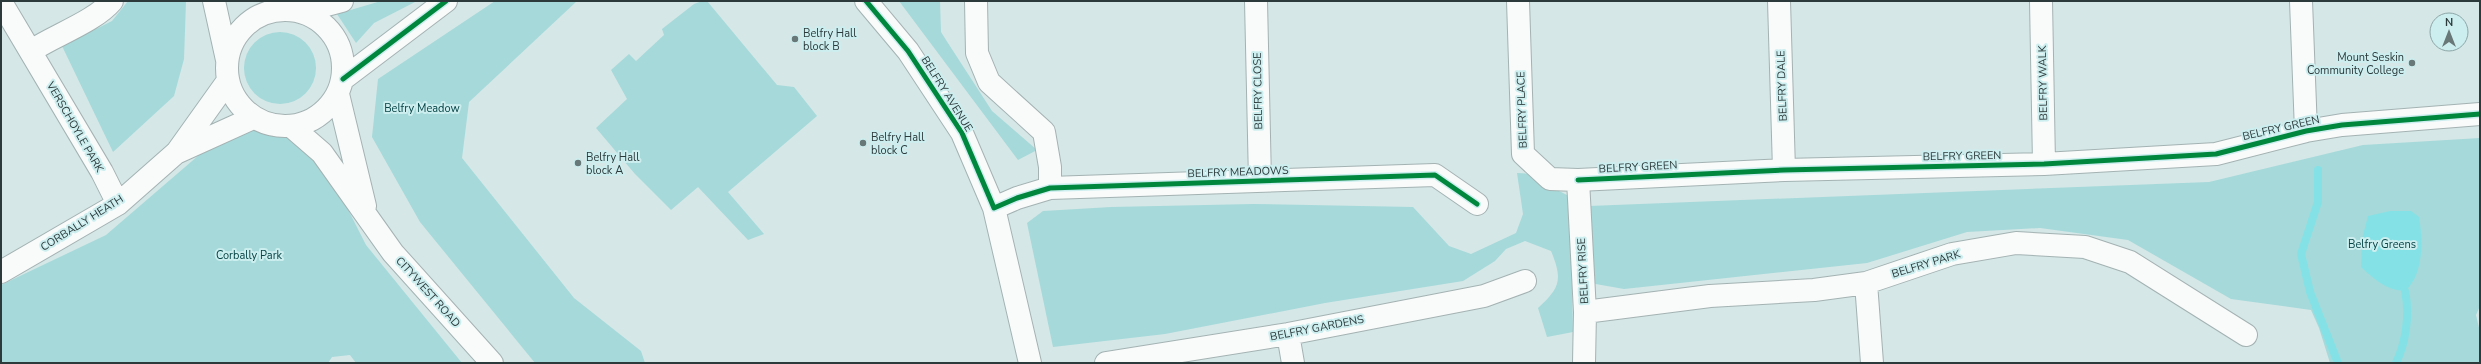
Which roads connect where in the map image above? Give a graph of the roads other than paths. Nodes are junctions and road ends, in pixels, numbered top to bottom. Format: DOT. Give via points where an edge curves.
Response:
graph roads {
  1 [pos="112,1"];
  2 [pos="214,1"];
  3 [pos="342,1"];
  4 [pos="446,1"];
  5 [pos="866,1"];
  6 [pos="976,1"];
  7 [pos="1256,1"];
  8 [pos="1518,1"];
  9 [pos="1779,1"];
  10 [pos="2041,1"];
  11 [pos="2301,1"];
  12 [pos="1,2"];
  13 [pos="288,8"];
  14 [pos="30,51"];
  15 [pos="226,60"];
  16 [pos="227,82"];
  17 [pos="340,86"];
  18 [pos="2480,114"];
  19 [pos="253,118"];
  20 [pos="292,127"];
  21 [pos="2306,131"];
  22 [pos="177,152"];
  23 [pos="2044,164"];
  24 [pos="1784,170"];
  25 [pos="1578,180"];
  26 [pos="1260,182"];
  27 [pos="1050,188"];
  28 [pos="118,204"];
  29 [pos="1477,204"];
  30 [pos="994,208"];
  31 [pos="368,217"];
  32 [pos="1,272"];
  33 [pos="1525,281"];
  34 [pos="1866,283"];
  35 [pos="1585,312"];
  36 [pos="1288,334"];
  37 [pos="2246,335"];
  38 [pos="492,363"];
  39 [pos="1030,363"];
  40 [pos="1106,363"];
  41 [pos="1293,363"];
  42 [pos="1584,363"];
  43 [pos="1872,363"];
  1 -- 14 [label="street" via="103,11"];
  2 -- 15 [label="street"];
  3 -- 13 [label="street"];
  4 -- 17 [label="street"];
  5 -- 30 [label="street, BELFRY AVENUE" via="908,51 962,133"];
  6 -- 27 [label="street" via="977,53 989,82 1044,132 1050,167"];
  7 -- 26 [label="street, BELFRY CLOSE"];
  8 -- 25 [label="street, BELFRY PLACE" via="1523,154 1550,179"];
  9 -- 24 [label="street, BELFRY DALE"];
  10 -- 23 [label="street, BELFRY WALK"];
  11 -- 21 [label="street"];
  12 -- 14 [label="street, VERSCHOYLE PARK"];
  13 -- 15 [label="street" via="254,18 231,44"];
  13 -- 17 [label="street" via="317,19 330,30 343,61"];
  14 -- 28 [label="street, VERSCHOYLE PARK" via="102,172"];
  15 -- 16 [label="street"];
  16 -- 19 [label="street" via="232,96"];
  16 -- 22 [label="street"];
  17 -- 20 [label="street" via="326,110 310,121"];
  17 -- 31 [label="street, CITYWEST ROAD"];
  18 -- 21 [label="street, BELFRY GREEN" via="2342,125"];
  19 -- 20 [label="street" via="272,126"];
  19 -- 22 [label="street"];
  20 -- 31 [label="street, CITYWEST ROAD" via="322,153"];
  21 -- 23 [label="street, BELFRY GREEN" via="2216,154"];
  22 -- 28 [label="street, CORBALLY HEATH"];
  23 -- 24 [label="street, BELFRY GREEN"];
  24 -- 25 [label="street, BELFRY GREEN"];
  25 -- 35 [label="street, BELFRY RISE"];
  26 -- 27 [label="street, BELFRY MEADOWS"];
  26 -- 29 [label="street, BELFRY MEADOWS" via="1435,175"];
  27 -- 30 [label="street, BELFRY MEADOWS"];
  28 -- 32 [label="street, CORBALLY HEATH"];
  30 -- 39 [label="street, BELFRY AVENUE"];
  31 -- 38 [label="street, CITYWEST ROAD" via="393,253"];
  33 -- 36 [label="street, BELFRY GARDENS" via="1484,296"];
  34 -- 35 [label="street, BELFRY PARK" via="1814,290 1710,296"];
  34 -- 37 [label="street, BELFRY PARK" via="1952,254 1973,250 2016,243 2085,247 2130,262"];
  34 -- 43 [label="street"];
  35 -- 42 [label="street, BELFRY RISE"];
  36 -- 40 [label="street, BELFRY GARDENS"];
  36 -- 41 [label="street"];
}
